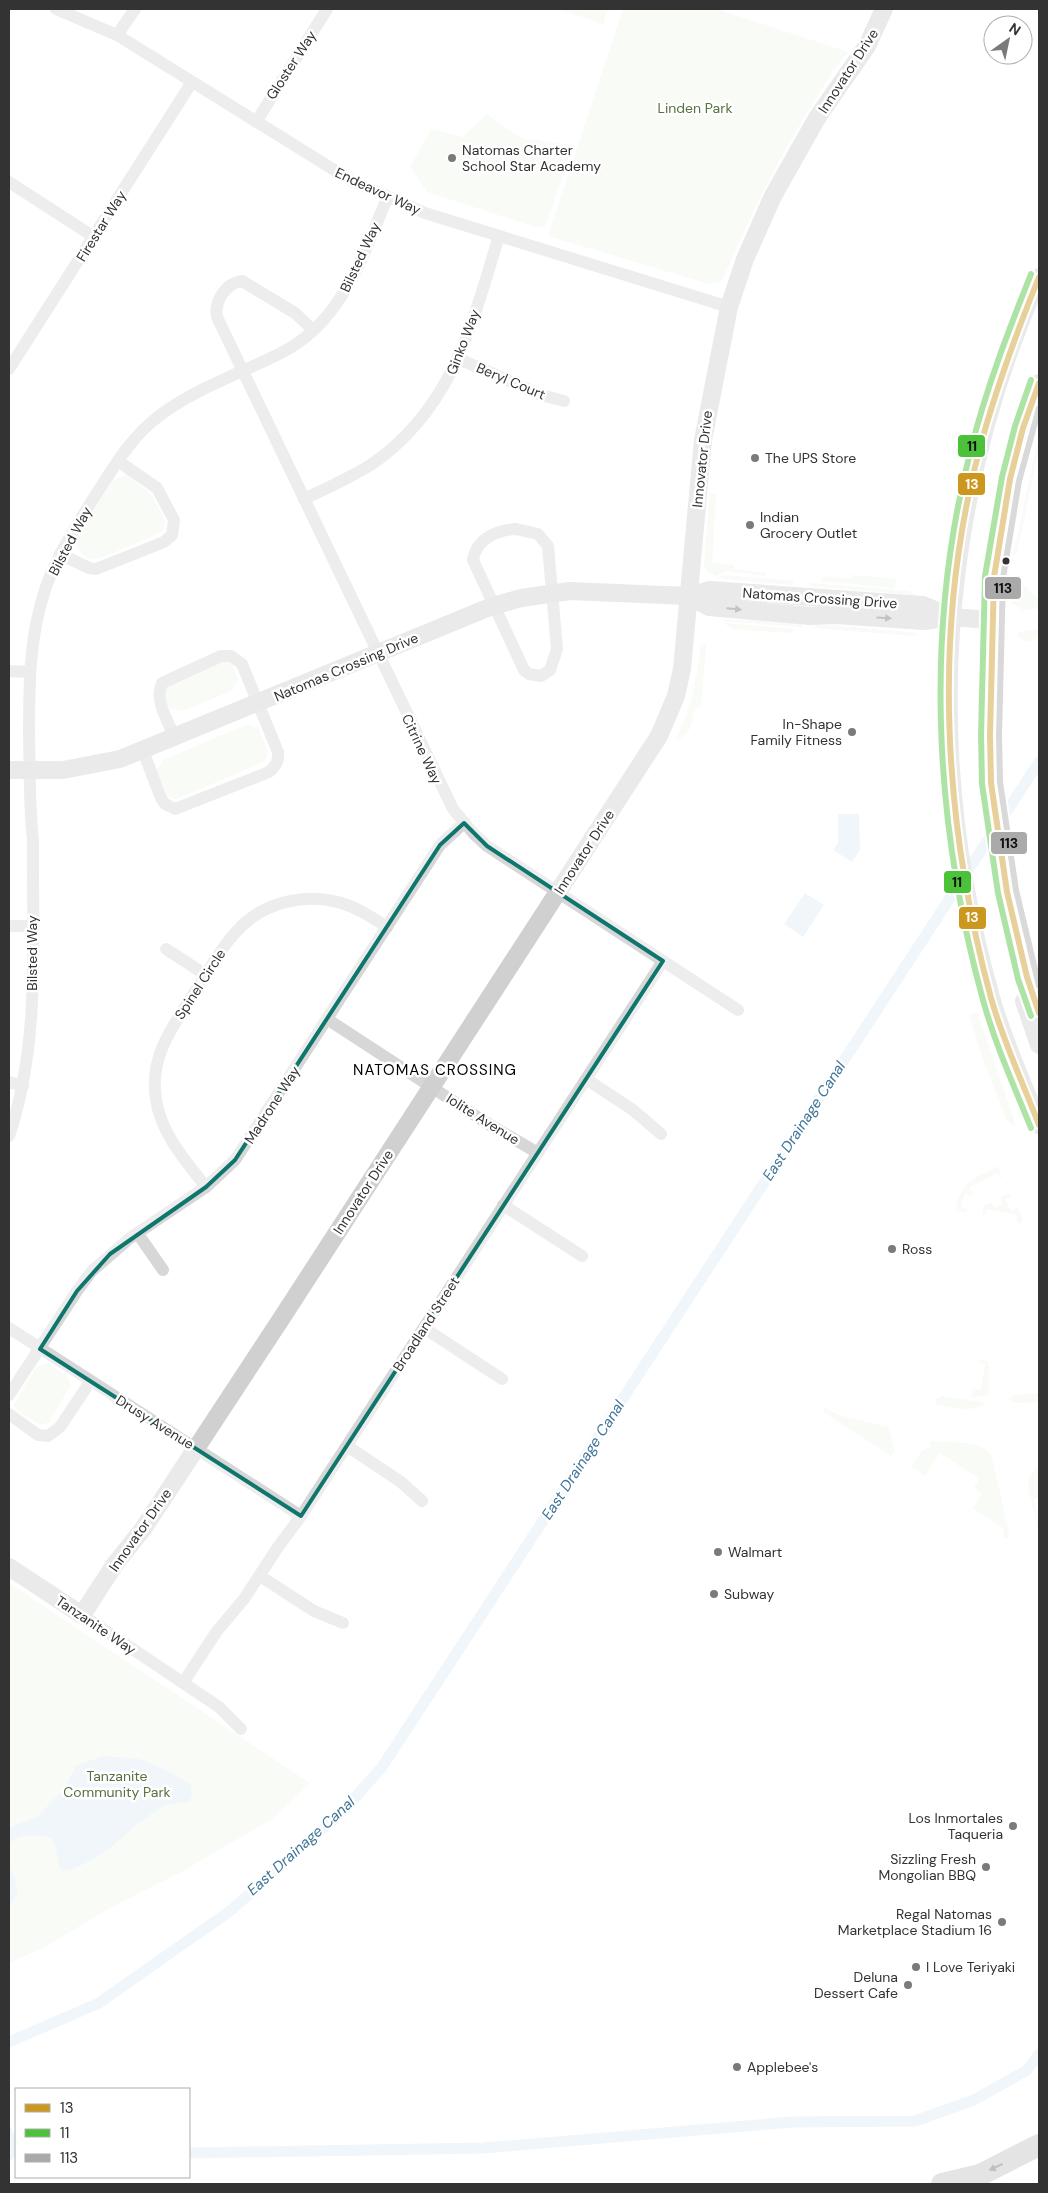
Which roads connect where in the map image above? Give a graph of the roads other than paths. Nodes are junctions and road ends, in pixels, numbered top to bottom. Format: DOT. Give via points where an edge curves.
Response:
graph roads {
  1 [pos="56,9"];
  2 [pos="135,9"];
  3 [pos="327,9"];
  4 [pos="884,9"];
  5 [pos="117,35"];
  6 [pos="192,82"];
  7 [pos="256,122"];
  8 [pos="9,182"];
  9 [pos="387,198"];
  10 [pos="499,236"];
  11 [pos="94,237"];
  12 [pos="1039,277"];
  13 [pos="729,307"];
  14 [pos="312,329"];
  15 [pos="459,359"];
  16 [pos="9,369"];
  17 [pos="243,372"];
  18 [pos="1039,383"];
  19 [pos="564,401"];
  20 [pos="118,460"];
  21 [pos="304,499"];
  22 [pos="60,554"];
  23 [pos="552,593"];
  24 [pos="688,596"];
  25 [pos="494,606"];
  26 [pos="951,617"];
  27 [pos="991,620"];
  28 [pos="377,654"];
  29 [pos="9,671"];
  30 [pos="29,672"];
  31 [pos="258,703"];
  32 [pos="175,738"];
  33 [pos="144,751"];
  34 [pos="9,770"];
  35 [pos="30,771"];
  36 [pos="464,823"];
  37 [pos="558,892"];
  38 [pos="9,926"];
  39 [pos="32,926"];
  40 [pos="387,927"];
  41 [pos="1018,941"];
  42 [pos="166,949"];
  43 [pos="663,960"];
  44 [pos="206,975"];
  45 [pos="738,1010"];
  46 [pos="1039,1014"];
  47 [pos="327,1019"];
  48 [pos="1039,1045"];
  49 [pos="586,1079"];
  50 [pos="9,1082"];
  51 [pos="24,1086"];
  52 [pos="432,1087"];
  53 [pos="1039,1124"];
  54 [pos="661,1134"];
  55 [pos="9,1136"];
  56 [pos="538,1153"];
  57 [pos="206,1187"];
  58 [pos="504,1205"];
  59 [pos="138,1234"];
  60 [pos="582,1256"];
  61 [pos="163,1270"];
  62 [pos="9,1328"];
  63 [pos="424,1328"];
  64 [pos="40,1349"];
  65 [pos="502,1379"];
  66 [pos="90,1382"];
  67 [pos="9,1395"];
  68 [pos="9,1414"];
  69 [pos="347,1446"];
  70 [pos="197,1447"];
  71 [pos="422,1501"];
  72 [pos="302,1516"];
  73 [pos="9,1567"];
  74 [pos="260,1576"];
  75 [pos="82,1615"];
  76 [pos="343,1624"];
  77 [pos="183,1683"];
  78 [pos="241,1729"];
  79 [pos="1039,2145"];
  80 [pos="942,2184"];
  1 -- 5 [label="street, Endeavor Way"];
  2 -- 5 [label="street"];
  3 -- 7 [label="street, Gloster Way"];
  4 -- 13 [label="street, Innovator Drive" via="866,46 818,118 773,196 745,259"];
  5 -- 6 [label="street, Endeavor Way"];
  6 -- 7 [label="street, Endeavor Way"];
  6 -- 11 [label="street, Firestar Way"];
  7 -- 9 [label="street, Endeavor Way" via="322,164"];
  8 -- 11 [label="street"];
  9 -- 10 [label="street, Endeavor Way"];
  9 -- 14 [label="street, Bilsted Way" via="344,294"];
  10 -- 13 [label="street, Endeavor Way"];
  10 -- 15 [label="street, Ginko Way"];
  11 -- 16 [label="street, Firestar Way"];
  12 -- 26 [label="street" via="1009,354 980,444 963,521"];
  13 -- 24 [label="street, Innovator Drive" via="703,440"];
  14 -- 17 [label="street, Bilsted Way" via="285,351"];
  14 -- 17 [label="street, Citrine Way" via="295,313 247,282 232,283 216,309"];
  15 -- 19 [label="street, Beryl Court" via="541,395"];
  15 -- 21 [label="street, Ginko Way" via="442,392 393,448 349,478"];
  17 -- 20 [label="street, Bilsted Way" via="163,413 141,432"];
  17 -- 21 [label="street, Citrine Way"];
  18 -- 27 [label="street" via="1023,428 1009,487 994,577"];
  20 -- 22 [label="street, Bilsted Way"];
  20 -- 22 [label="street" via="157,488 174,520 172,535 164,542 96,569"];
  21 -- 28 [label="street, Citrine Way"];
  22 -- 30 [label="street, Bilsted Way" via="37,617"];
  23 -- 24 [label="street, Natomas Crossing Drive" via="597,591"];
  23 -- 25 [label="street, Natomas Crossing Drive"];
  23 -- 25 [label="street" via="557,649 550,670 540,676 524,670"];
  23 -- 25 [label="street" via="548,546 544,539 527,530 508,529 488,537 474,553 474,566"];
  24 -- 26 [label="street, Natomas Crossing Drive" via="710,590 923,605"];
  24 -- 37 [label="street, Innovator Drive" via="682,669 666,723"];
  25 -- 28 [label="street, Natomas Crossing Drive"];
  26 -- 27 [label="street, Natomas Crossing Drive"];
  26 -- 53 [label="street" via="947,703 956,834 991,998"];
  27 -- 41 [label="street" via="991,783 1007,892"];
  28 -- 31 [label="street, Natomas Crossing Drive"];
  28 -- 36 [label="street, Citrine Way" via="442,791"];
  29 -- 30 [label="street"];
  30 -- 35 [label="street, Bilsted Way"];
  31 -- 32 [label="street, Natomas Crossing Drive"];
  31 -- 32 [label="street" via="242,664 231,656 221,656 162,683 159,698"];
  31 -- 33 [label="street" via="278,752 277,763 268,772 175,809 161,798"];
  32 -- 33 [label="street, Natomas Crossing Drive"];
  33 -- 35 [label="street, Natomas Crossing Drive" via="90,766"];
  34 -- 35 [label="street, Natomas Crossing Drive"];
  35 -- 39 [label="street, Bilsted Way"];
  36 -- 37 [label="street, Citrine Way" via="487,846"];
  36 -- 40 [label="street, Madrone Way" via="440,846"];
  37 -- 43 [label="street, Citrine Way"];
  37 -- 52 [label="street, Innovator Drive"];
  38 -- 39 [label="street"];
  39 -- 51 [label="street, Bilsted Way" via="32,1020"];
  40 -- 44 [label="street, Spinel Circle" via="359,910 332,900 298,899 280,903 251,918 237,930"];
  40 -- 47 [label="street, Madrone Way"];
  41 -- 46 [label="street"];
  41 -- 48 [label="street" via="1015,960"];
  42 -- 44 [label="street"];
  43 -- 45 [label="street, Citrine Way"];
  43 -- 49 [label="street, Broadland Street"];
  44 -- 57 [label="street, Spinel Circle" via="168,1034 156,1065 154,1083 164,1130"];
  47 -- 52 [label="street, Iolite Avenue"];
  47 -- 57 [label="street, Madrone Way" via="247,1143 230,1165"];
  49 -- 54 [label="street" via="633,1110"];
  49 -- 56 [label="street, Broadland Street"];
  50 -- 51 [label="street"];
  51 -- 55 [label="street, Bilsted Way"];
  52 -- 56 [label="street, Iolite Avenue"];
  52 -- 70 [label="street, Innovator Drive"];
  56 -- 58 [label="street, Broadland Street"];
  57 -- 59 [label="street, Madrone Way"];
  58 -- 60 [label="street"];
  58 -- 63 [label="street, Broadland Street"];
  59 -- 61 [label="street"];
  59 -- 64 [label="street, Madrone Way" via="92,1271"];
  62 -- 64 [label="street, Drusy Avenue"];
  63 -- 65 [label="street"];
  63 -- 69 [label="street, Broadland Street"];
  64 -- 66 [label="street, Drusy Avenue"];
  64 -- 67 [label="street, Madrone Way"];
  66 -- 68 [label="street" via="60,1427 48,1436 38,1435"];
  66 -- 70 [label="street, Drusy Avenue"];
  69 -- 71 [label="street" via="401,1482"];
  69 -- 72 [label="street, Broadland Street"];
  70 -- 72 [label="street, Drusy Avenue"];
  70 -- 75 [label="street, Innovator Drive"];
  72 -- 74 [label="street, Broadland Street"];
  73 -- 75 [label="street, Tanzanite Way"];
  74 -- 76 [label="street" via="314,1612"];
  74 -- 77 [label="street, Broadland Street" via="217,1631"];
  75 -- 77 [label="street, Tanzanite Way"];
  77 -- 78 [label="street, Tanzanite Way" via="219,1707"];
  79 -- 80 [label="highway, one-way" via="980,2174"];
}
